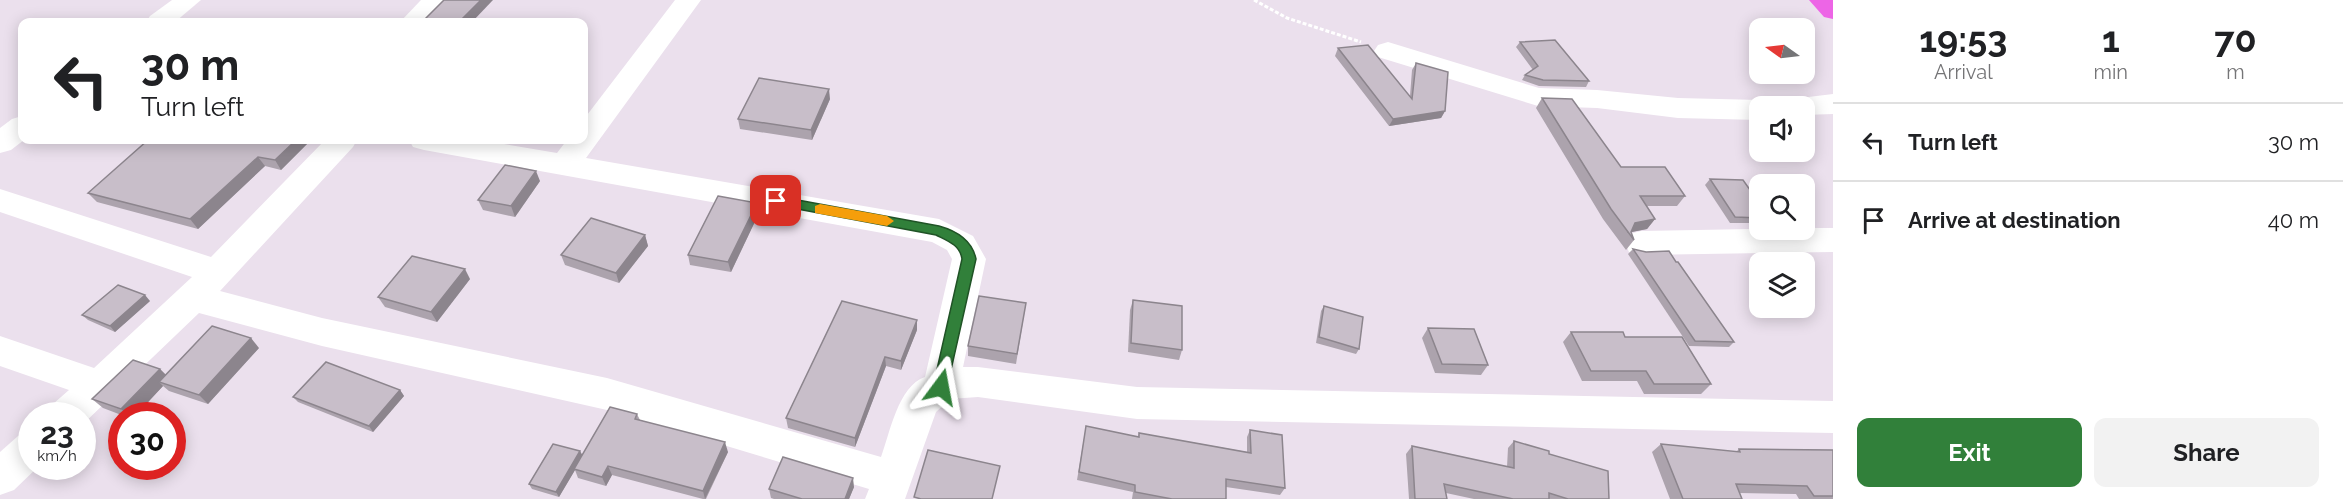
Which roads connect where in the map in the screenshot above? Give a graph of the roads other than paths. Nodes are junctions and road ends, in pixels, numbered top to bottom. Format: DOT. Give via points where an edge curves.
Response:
graph roads {
  1 [pos="188,0"];
  2 [pos="436,0"];
  3 [pos="688,0"];
  4 [pos="1822,0"];
  5 [pos="1833,11"];
  6 [pos="164,18"];
  7 [pos="417,18"];
  8 [pos="1388,51"];
  9 [pos="1833,104"];
  10 [pos="1815,105"];
  11 [pos="1749,110"];
  12 [pos="18,129"];
  13 [pos="588,134"];
  14 [pos="0,143"];
  15 [pos="338,144"];
  16 [pos="449,144"];
  17 [pos="580,144"];
  18 [pos="566,163"];
  19 [pos="0,200"];
  20 [pos="1833,240"];
  21 [pos="1641,243"];
  22 [pos="217,272"];
  23 [pos="193,298"];
  24 [pos="0,351"];
  25 [pos="99,385"];
  26 [pos="941,387"];
  27 [pos="81,402"];
  28 [pos="1833,417"];
  29 [pos="18,461"];
  30 [pos="0,477"];
  31 [pos="888,489"];
  1 -- 6 [label="street"];
  2 -- 7 [label="street"];
  3 -- 13 [label="street"];
  4 -- 5 [label="main road"];
  8 -- 11 [label="street" via="1538,97"];
  9 -- 10 [label="street"];
  12 -- 14 [label="street"];
  15 -- 22 [label="street"];
  16 -- 18 [label="street"];
  17 -- 18 [label="street"];
  18 -- 26 [label="street" via="939,231 958,240 969,259"];
  19 -- 22 [label="street"];
  20 -- 21 [label="street"];
  22 -- 23 [label="street"];
  23 -- 25 [label="street"];
  23 -- 31 [label="street" via="322,332 606,394"];
  24 -- 25 [label="street"];
  25 -- 27 [label="street"];
  26 -- 28 [label="street" via="978,382 1137,403"];
  26 -- 31 [label="street" via="932,390 920,403"];
  29 -- 30 [label="street"];
}
